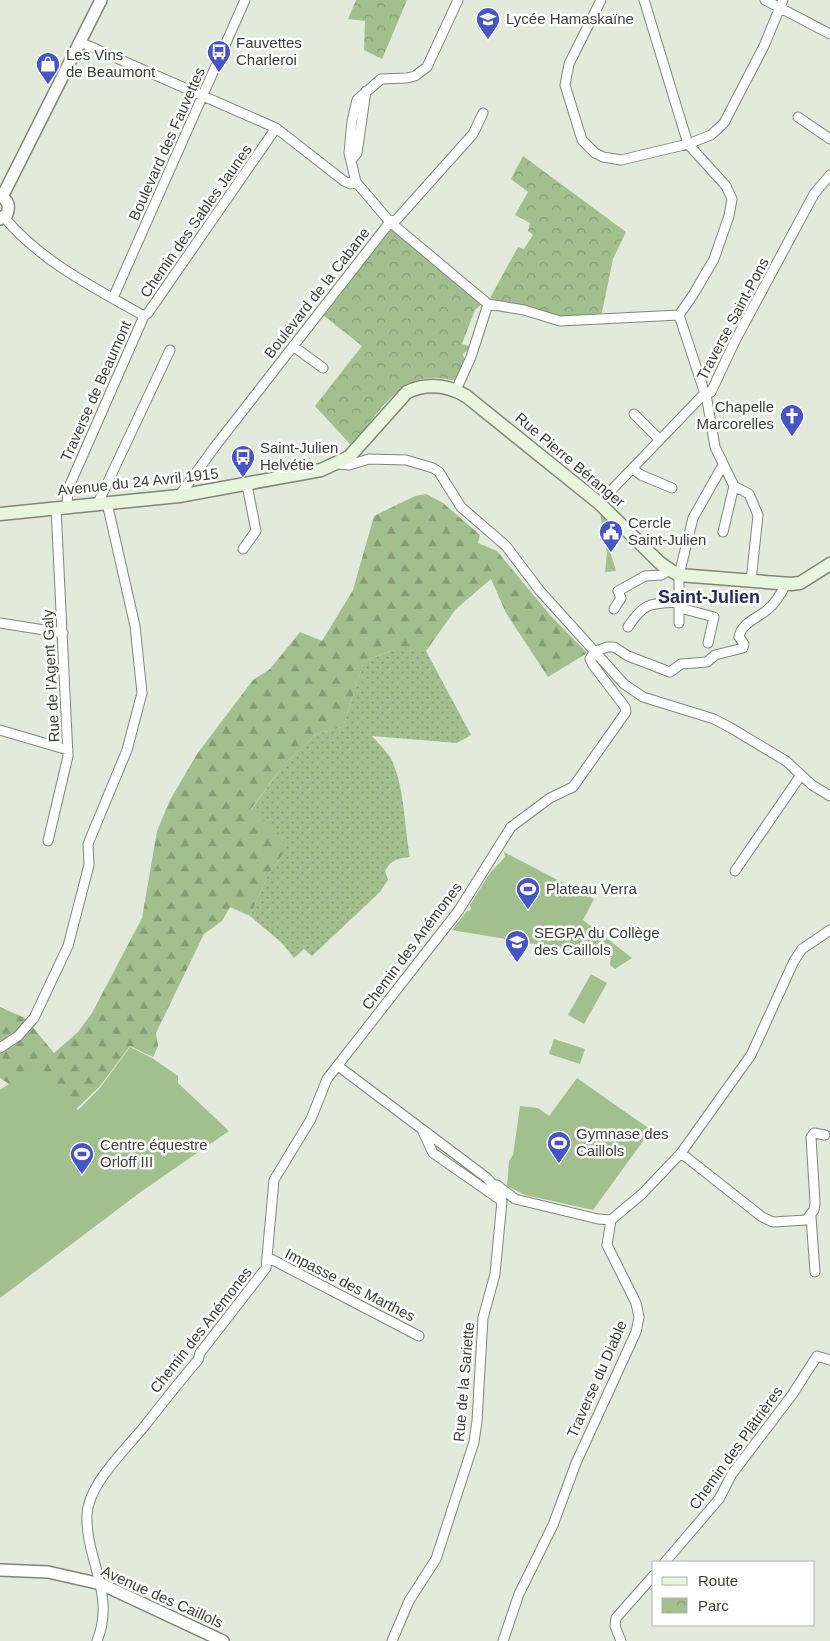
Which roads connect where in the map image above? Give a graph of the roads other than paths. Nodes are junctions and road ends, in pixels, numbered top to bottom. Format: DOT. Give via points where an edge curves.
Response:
graph roads {
  1 [pos="100,0"];
  2 [pos="245,0"];
  3 [pos="458,0"];
  4 [pos="601,0"];
  5 [pos="644,0"];
  6 [pos="765,0"];
  7 [pos="782,4"];
  8 [pos="830,34"];
  9 [pos="80,42"];
  10 [pos="203,96"];
  11 [pos="483,113"];
  12 [pos="798,117"];
  13 [pos="276,128"];
  14 [pos="830,139"];
  15 [pos="688,144"];
  16 [pos="830,175"];
  17 [pos="356,182"];
  18 [pos="1,197"];
  19 [pos="2,218"];
  20 [pos="390,222"];
  21 [pos="113,298"];
  22 [pos="488,304"];
  23 [pos="678,315"];
  24 [pos="144,316"];
  25 [pos="293,346"];
  26 [pos="170,350"];
  27 [pos="323,368"];
  28 [pos="456,390"];
  29 [pos="703,395"];
  30 [pos="634,414"];
  31 [pos="660,440"];
  32 [pos="337,464"];
  33 [pos="723,465"];
  34 [pos="633,469"];
  35 [pos="247,485"];
  36 [pos="734,486"];
  37 [pos="672,488"];
  38 [pos="179,496"];
  39 [pos="102,503"];
  40 [pos="599,503"];
  41 [pos="61,507"];
  42 [pos="0,514"];
  43 [pos="723,532"];
  44 [pos="243,549"];
  45 [pos="830,564"];
  46 [pos="675,573"];
  47 [pos="751,581"];
  48 [pos="786,584"];
  49 [pos="680,605"];
  50 [pos="614,609"];
  51 [pos="679,623"];
  52 [pos="0,624"];
  53 [pos="628,627"];
  54 [pos="63,633"];
  55 [pos="708,643"];
  56 [pos="594,652"];
  57 [pos="0,730"];
  58 [pos="68,750"];
  59 [pos="801,775"];
  60 [pos="830,796"];
  61 [pos="48,841"];
  62 [pos="736,871"];
  63 [pos="830,930"];
  64 [pos="0,1048"];
  65 [pos="338,1066"];
  66 [pos="422,1129"];
  67 [pos="825,1135"];
  68 [pos="681,1153"];
  69 [pos="492,1182"];
  70 [pos="515,1199"];
  71 [pos="502,1201"];
  72 [pos="811,1216"];
  73 [pos="611,1220"];
  74 [pos="268,1258"];
  75 [pos="814,1272"];
  76 [pos="418,1336"];
  77 [pos="830,1360"];
  78 [pos="666,1561"];
  79 [pos="0,1570"];
  80 [pos="652,1577"];
  81 [pos="101,1584"];
  82 [pos="97,1641"];
  83 [pos="223,1641"];
  84 [pos="392,1641"];
  85 [pos="503,1641"];
  86 [pos="621,1641"];
  1 -- 9 [label="street"];
  2 -- 10 [label="street, Boulevard des Fauvettes"];
  3 -- 17 [label="street" via="427,67 408,78 381,79 366,90 357,153 352,159"];
  4 -- 15 [label="street" via="565,78 582,140 602,157 620,160"];
  5 -- 15 [label="street"];
  6 -- 7 [label="street"];
  7 -- 8 [label="street"];
  7 -- 15 [label="street" via="724,123 711,135"];
  9 -- 10 [label="street"];
  9 -- 18 [label="street"];
  10 -- 13 [label="street"];
  10 -- 21 [label="street, Boulevard des Fauvettes"];
  11 -- 20 [label="street, Boulevard de la Cabane" via="473,134"];
  12 -- 14 [label="street"];
  13 -- 17 [label="street" via="344,181"];
  13 -- 24 [label="street, Chemin des Sables Jaunes"];
  15 -- 23 [label="street" via="726,186 732,199 714,258"];
  16 -- 29 [label="street, Traverse Saint-Pons" via="814,194 710,392"];
  17 -- 20 [label="street"];
  18 -- 19 [label="street" via="9,207"];
  19 -- 21 [label="street, Chemin des Sables Jaunes" via="40,252"];
  20 -- 22 [label="street"];
  20 -- 25 [label="street, Boulevard de la Cabane"];
  21 -- 24 [label="street, Chemin des Sables Jaunes"];
  22 -- 23 [label="street" via="560,321"];
  22 -- 28 [label="street" via="471,357"];
  23 -- 29 [label="street"];
  24 -- 41 [label="street, Traverse de Beaumont"];
  25 -- 27 [label="street"];
  25 -- 38 [label="street, Boulevard de la Cabane"];
  26 -- 39 [label="street"];
  28 -- 32 [label="main road, Rue Pierre Béranger" via="435,385 406,392 354,452"];
  28 -- 40 [label="main road, Rue Pierre Béranger"];
  29 -- 31 [label="street, Traverse Saint-Pons"];
  29 -- 33 [label="street" via="707,400 715,447"];
  30 -- 31 [label="street"];
  31 -- 34 [label="street, Traverse Saint-Pons"];
  32 -- 35 [label="main road, Avenue du 24 Avril 1915"];
  32 -- 56 [label="street, Chemin des Anémones" via="349,465 370,459 406,460 439,472 461,507 506,546 540,592"];
  33 -- 36 [label="street"];
  33 -- 46 [label="street" via="696,510"];
  34 -- 37 [label="street"];
  34 -- 40 [label="street, Traverse Saint-Pons"];
  35 -- 38 [label="main road, Avenue du 24 Avril 1915"];
  35 -- 44 [label="street" via="256,530"];
  36 -- 43 [label="street"];
  36 -- 47 [label="street" via="749,494 758,515"];
  38 -- 39 [label="main road, Avenue du 24 Avril 1915"];
  39 -- 41 [label="main road, Avenue du 24 Avril 1915"];
  39 -- 64 [label="street" via="135,626 142,693 127,750 88,844 89,865 68,946 34,1018 18,1036"];
  40 -- 46 [label="main road, Rue Pierre Béranger" via="660,563"];
  41 -- 42 [label="main road, Avenue du 24 Avril 1915"];
  41 -- 54 [label="street, Rue de l'Agent Galy"];
  45 -- 48 [label="main road" via="800,583"];
  46 -- 47 [label="main road"];
  46 -- 49 [label="street"];
  46 -- 50 [label="street" via="645,576 618,590 621,598"];
  47 -- 48 [label="main road"];
  48 -- 56 [label="street" via="768,609 744,627 740,633 743,648 715,655 707,662 681,664 670,672 628,656 614,647"];
  49 -- 51 [label="street"];
  49 -- 53 [label="street" via="657,603 643,607"];
  49 -- 55 [label="street" via="714,617"];
  52 -- 54 [label="street"];
  54 -- 58 [label="street, Rue de l'Agent Galy"];
  56 -- 59 [label="street" via="636,694 714,719 786,761"];
  56 -- 65 [label="street, Chemin des Anémones" via="590,659 593,666 626,712 573,787 550,798 510,826 459,910"];
  57 -- 58 [label="street"];
  58 -- 61 [label="street, Rue de l'Agent Galy"];
  59 -- 60 [label="street"];
  59 -- 62 [label="street"];
  63 -- 68 [label="street" via="802,949 751,1055"];
  65 -- 66 [label="street"];
  65 -- 74 [label="street, Chemin des Anémones" via="327,1079 311,1119 274,1180"];
  66 -- 69 [label="street"];
  66 -- 71 [label="street" via="433,1153"];
  67 -- 72 [label="street" via="814,1133 811,1138 815,1203"];
  68 -- 72 [label="street" via="762,1217 773,1222 806,1220"];
  68 -- 73 [label="street" via="642,1194"];
  69 -- 70 [label="street"];
  69 -- 71 [label="street"];
  70 -- 71 [label="street"];
  70 -- 73 [label="street"];
  71 -- 84 [label="street, Rue de la Sariette" via="495,1274 483,1318 474,1442 436,1559 409,1601"];
  72 -- 75 [label="street"];
  73 -- 85 [label="street, Traverse du Diable" via="607,1245 636,1303 639,1317 636,1332 576,1463 553,1525 519,1594"];
  74 -- 76 [label="street, Impasse des Marthes"];
  74 -- 81 [label="street, Chemin des Anémones" via="266,1268 200,1353 198,1360 108,1471 91,1497 88,1523"];
  77 -- 78 [label="street, Chemin des Plâtrières" via="817,1356 732,1474 719,1499"];
  79 -- 81 [label="street, Avenue des Caillols" via="48,1572"];
  80 -- 86 [label="street" via="616,1618 615,1626"];
  81 -- 82 [label="street, Chemin des Anémones" via="104,1625"];
  81 -- 83 [label="street, Avenue des Caillols"];
}
